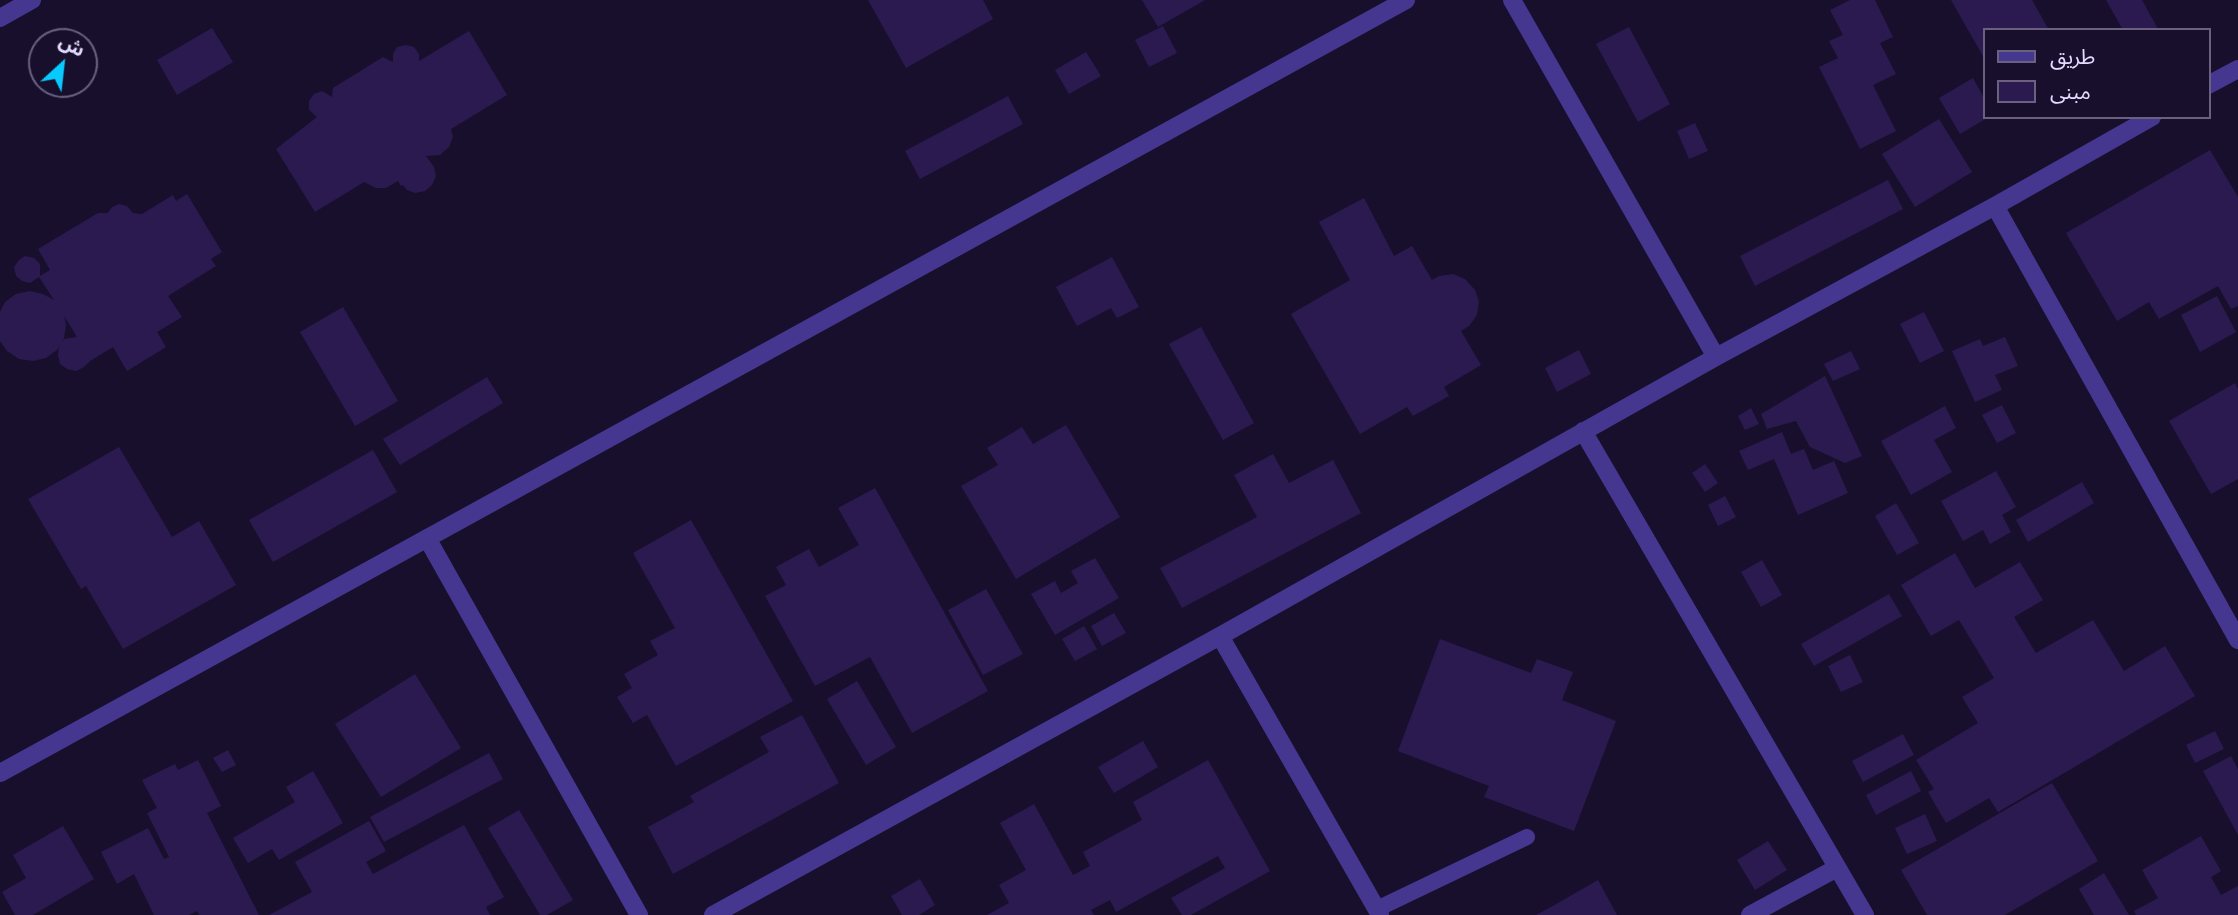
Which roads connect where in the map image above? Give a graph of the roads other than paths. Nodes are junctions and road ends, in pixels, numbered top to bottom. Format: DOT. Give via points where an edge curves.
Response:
graph roads {
  1 [pos="32,0"];
  2 [pos="1406,0"];
  3 [pos="1512,0"];
  4 [pos="0,18"];
  5 [pos="2238,69"];
  6 [pos="2210,84"];
  7 [pos="2148,119"];
  8 [pos="1995,206"];
  9 [pos="1716,357"];
  10 [pos="1583,431"];
  11 [pos="427,538"];
  12 [pos="1220,636"];
  13 [pos="2238,640"];
  14 [pos="0,773"];
  15 [pos="1527,837"];
  16 [pos="1837,868"];
  17 [pos="1378,912"];
  18 [pos="639,915"];
  19 [pos="713,915"];
  20 [pos="1750,915"];
  21 [pos="1865,915"];
  1 -- 4 [label="street"];
  2 -- 11 [label="street"];
  3 -- 9 [label="street"];
  5 -- 6 [label="street"];
  7 -- 8 [label="street"];
  8 -- 9 [label="street"];
  8 -- 13 [label="street"];
  9 -- 10 [label="street"];
  10 -- 12 [label="street"];
  10 -- 16 [label="street"];
  11 -- 14 [label="street"];
  11 -- 18 [label="street"];
  12 -- 17 [label="street"];
  12 -- 19 [label="street"];
  15 -- 17 [label="lane"];
  16 -- 20 [label="street"];
  16 -- 21 [label="street"];
}
